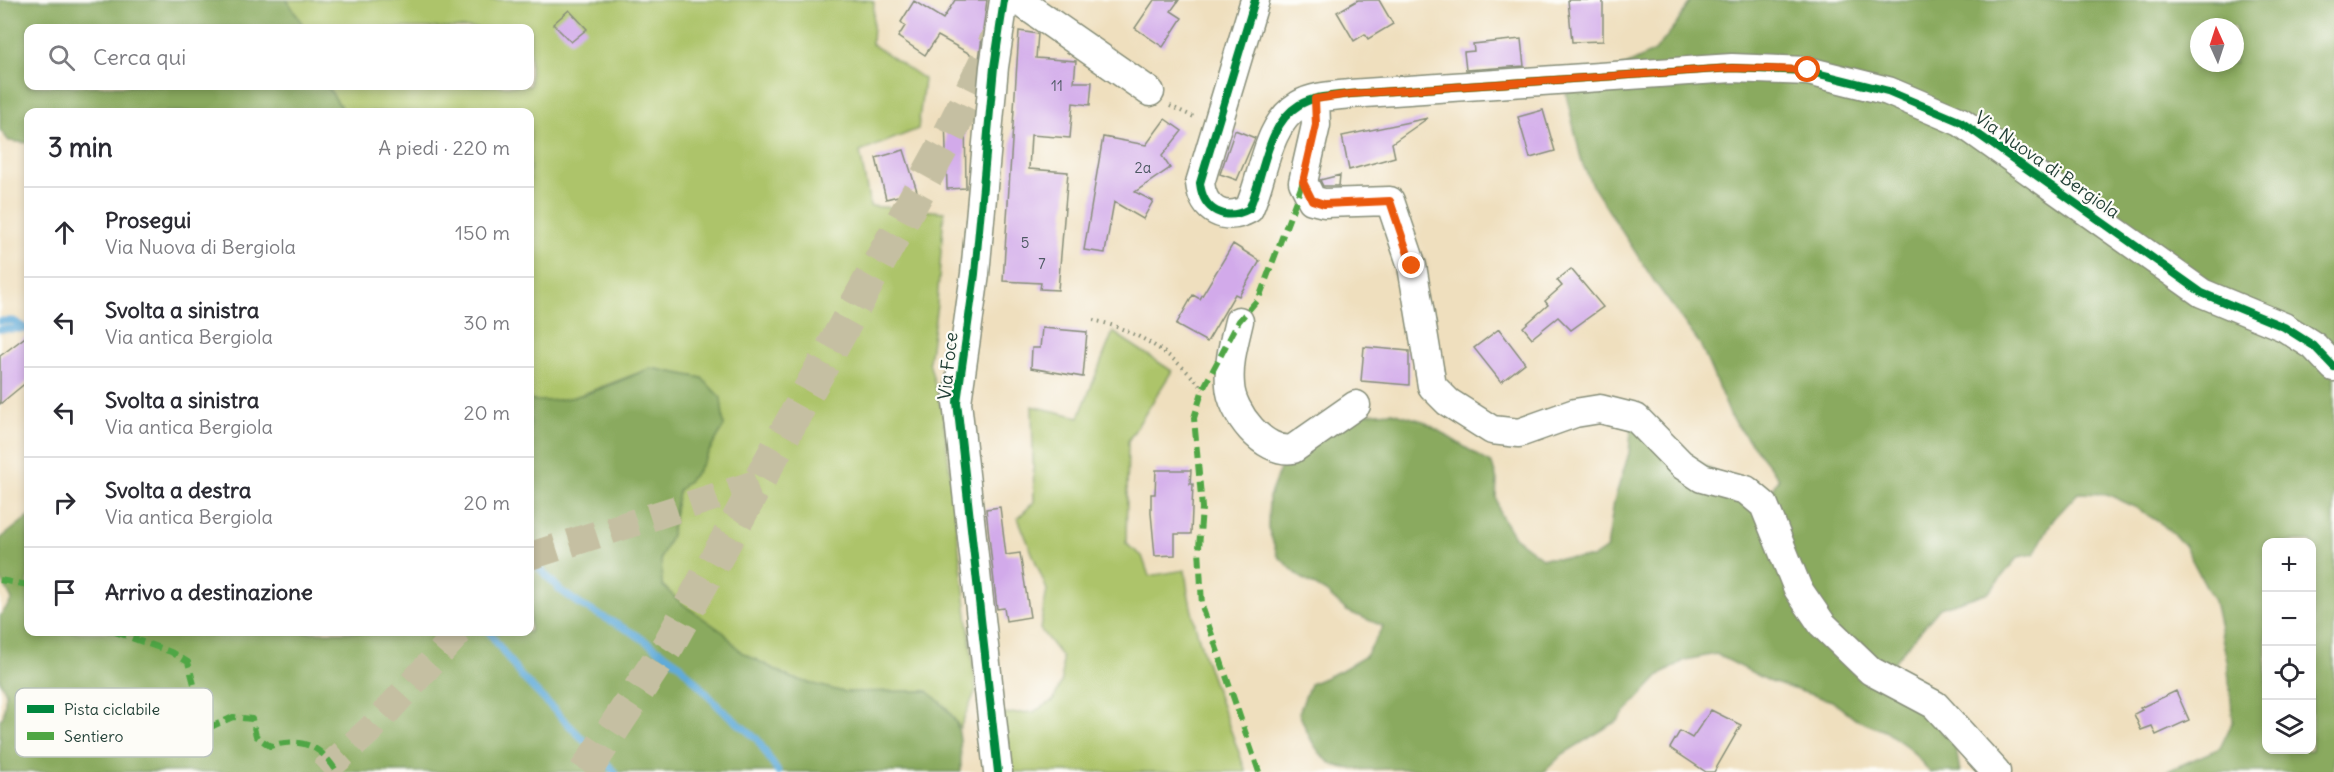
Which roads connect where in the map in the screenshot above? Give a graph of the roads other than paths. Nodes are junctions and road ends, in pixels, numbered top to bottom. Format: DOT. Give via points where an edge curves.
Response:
graph roads {
  1 [pos="1004,0"];
  2 [pos="1013,0"];
  3 [pos="1255,0"];
  4 [pos="1149,92"];
  5 [pos="1315,99"];
  6 [pos="1239,321"];
  7 [pos="2334,368"];
  8 [pos="1356,405"];
  9 [pos="998,772"];
  10 [pos="1996,772"];
  1 -- 9 [label="street, Via Foce" via="957,402"];
  2 -- 4 [label="street"];
  3 -- 5 [label="street, Via Nuova di Bergiola" via="1202,174 1201,193 1212,209 1230,215 1249,208 1281,124 1300,104"];
  5 -- 7 [label="street, Via Nuova di Bergiola" via="1732,68 1808,70 1888,91 1961,122 2202,293 2284,327 2314,346"];
  5 -- 10 [label="street" via="1316,125 1303,182 1312,200 1324,204 1390,201 1412,266 1432,386 1448,402 1492,430 1519,434 1575,413 1600,409 1636,418 1681,464 1702,478 1746,489 1764,505 1798,589 1822,624 1872,671 1935,705"];
  6 -- 8 [label="street" via="1229,388 1261,439 1275,448 1293,449"];
}
